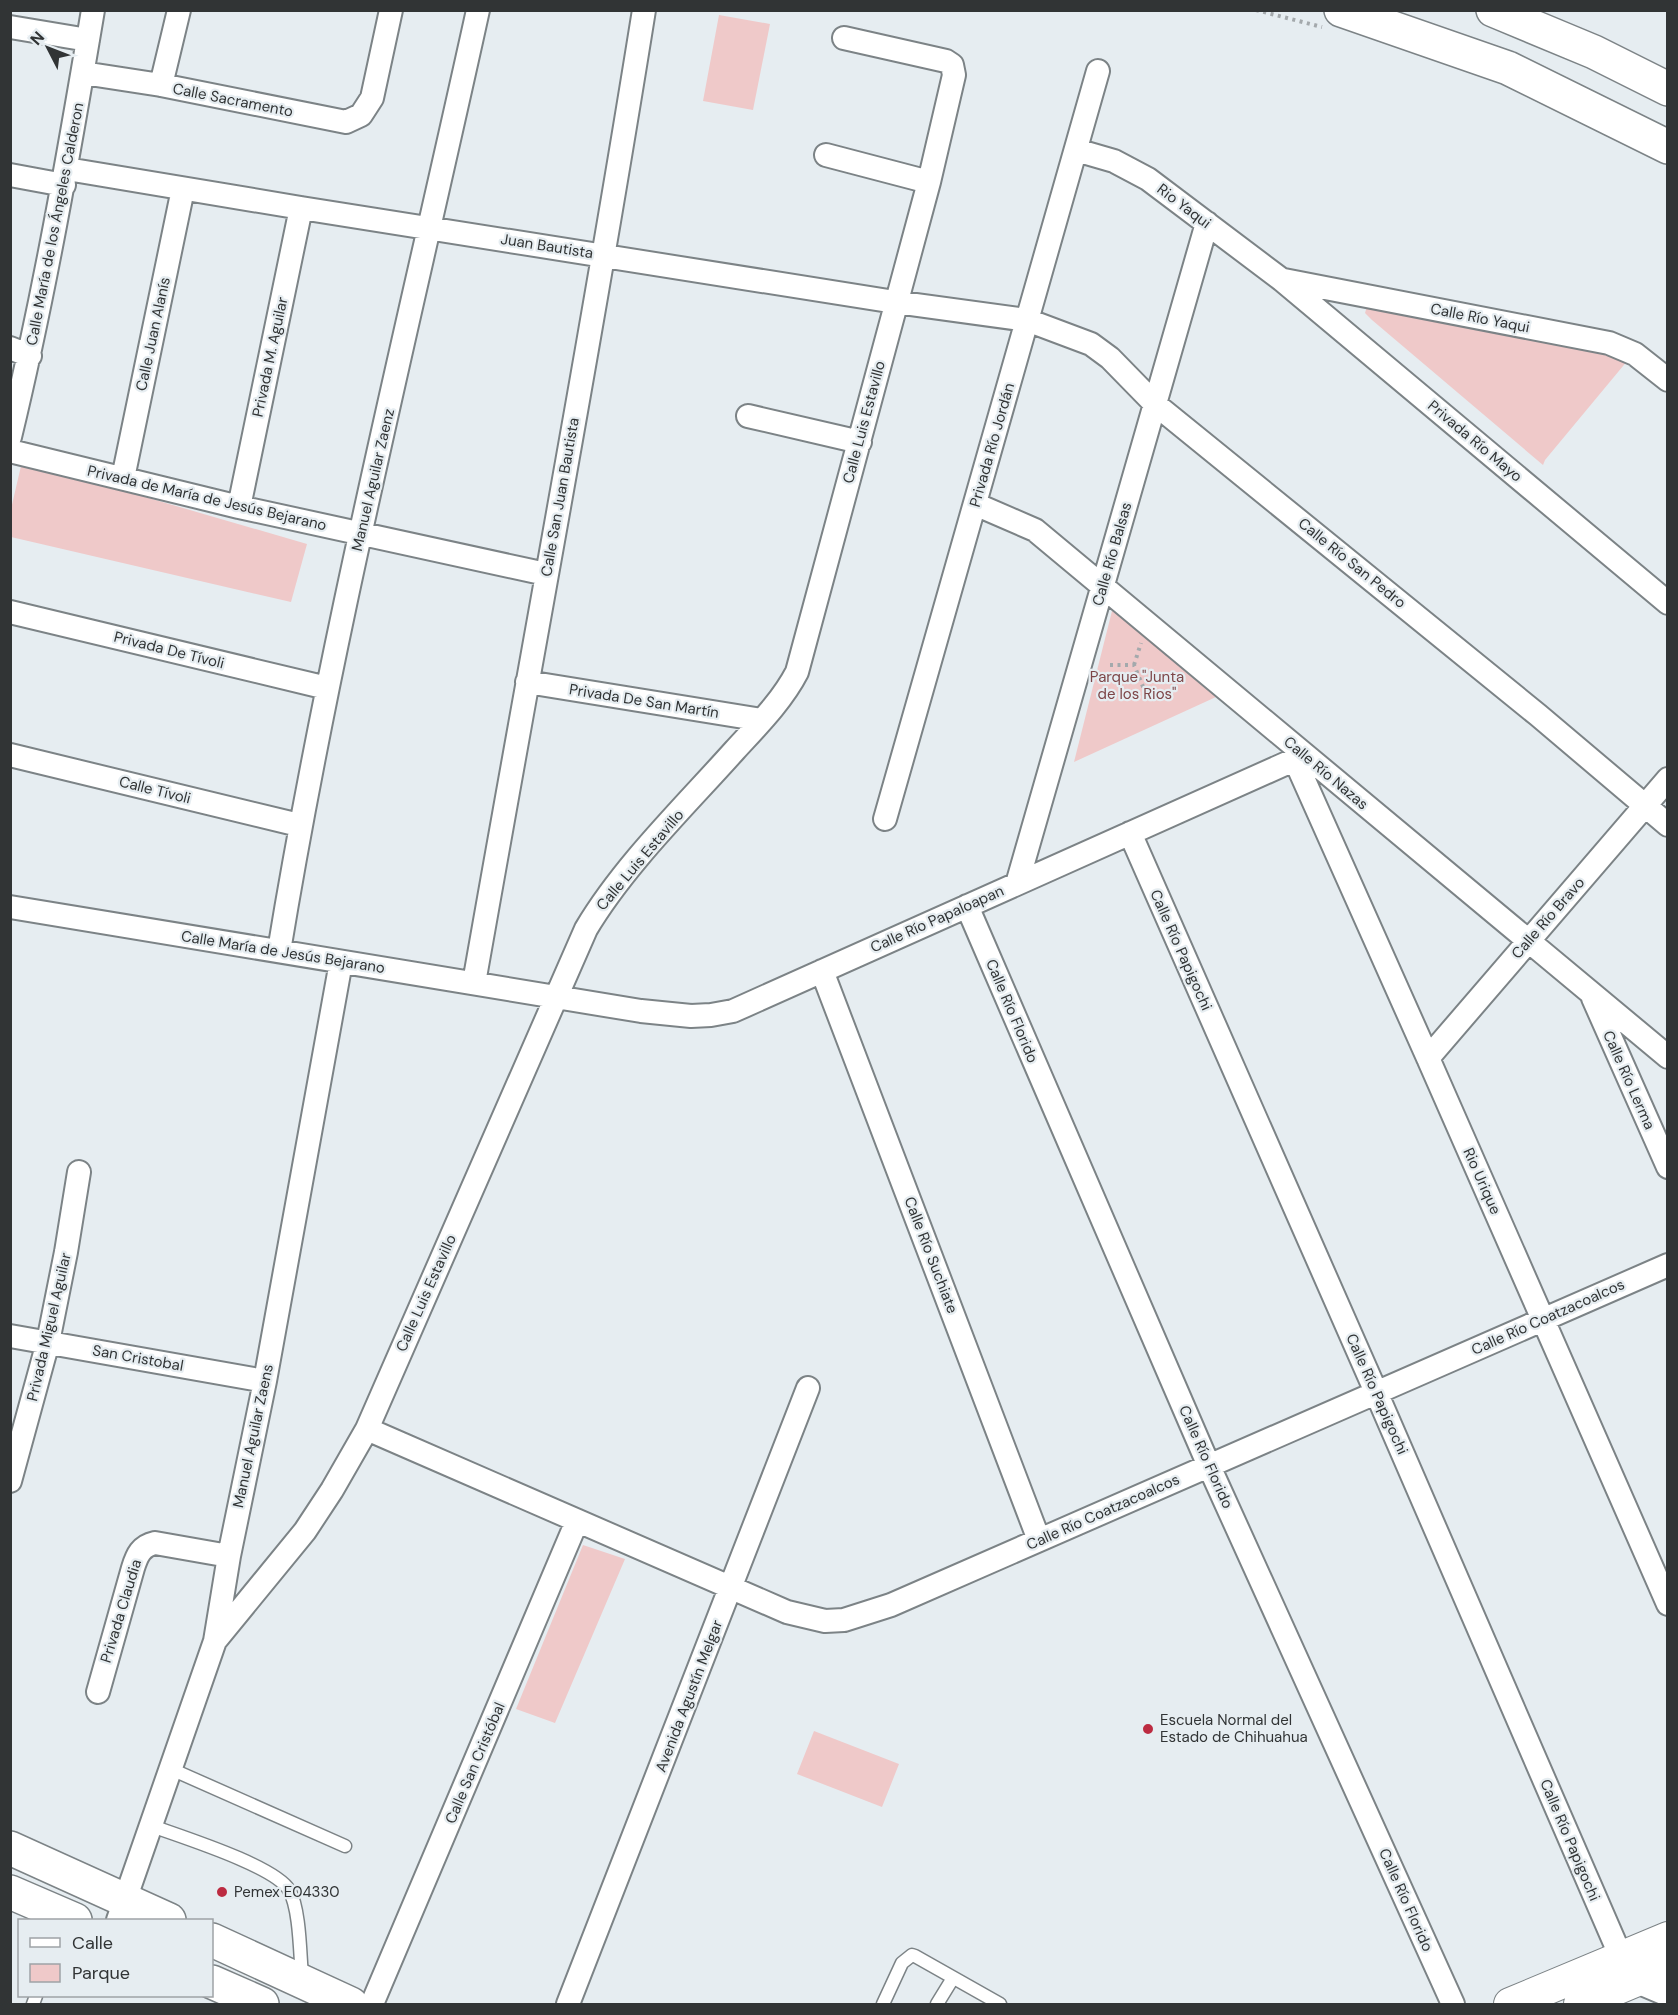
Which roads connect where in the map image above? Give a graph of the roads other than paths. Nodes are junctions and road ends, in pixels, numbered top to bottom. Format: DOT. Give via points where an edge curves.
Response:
graph roads {
  1 [pos="93,10"];
  2 [pos="179,10"];
  3 [pos="391,10"];
  4 [pos="478,10"];
  5 [pos="644,10"];
  6 [pos="1341,10"];
  7 [pos="1493,10"];
  8 [pos="10,27"];
  9 [pos="844,38"];
  10 [pos="88,40"];
  11 [pos="1098,71"];
  12 [pos="83,73"];
  13 [pos="161,86"];
  14 [pos="1668,89"];
  15 [pos="1668,147"];
  16 [pos="1076,150"];
  17 [pos="826,155"];
  18 [pos="10,175"];
  19 [pos="65,177"];
  20 [pos="929,182"];
  21 [pos="183,189"];
  22 [pos="301,208"];
  23 [pos="1207,223"];
  24 [pos="430,228"];
  25 [pos="605,255"];
  26 [pos="1282,279"];
  27 [pos="896,302"];
  28 [pos="1027,320"];
  29 [pos="20,352"];
  30 [pos="1668,380"];
  31 [pos="1155,404"];
  32 [pos="748,416"];
  33 [pos="10,437"];
  34 [pos="860,442"];
  35 [pos="10,451"];
  36 [pos="123,478"];
  37 [pos="975,504"];
  38 [pos="239,507"];
  39 [pos="360,533"];
  40 [pos="546,574"];
  41 [pos="1103,585"];
  42 [pos="1668,603"];
  43 [pos="10,612"];
  44 [pos="527,682"];
  45 [pos="327,688"];
  46 [pos="762,720"];
  47 [pos="10,755"];
  48 [pos="1300,758"];
  49 [pos="1668,779"];
  50 [pos="1644,806"];
  51 [pos="885,819"];
  52 [pos="299,825"];
  53 [pos="1668,825"];
  54 [pos="1130,833"];
  55 [pos="1017,884"];
  56 [pos="967,906"];
  57 [pos="10,907"];
  58 [pos="1528,941"];
  59 [pos="279,951"];
  60 [pos="341,962"];
  61 [pos="822,971"];
  62 [pos="474,983"];
  63 [pos="1591,993"];
  64 [pos="556,996"];
  65 [pos="1668,1057"];
  66 [pos="1428,1058"];
  67 [pos="1668,1167"];
  68 [pos="79,1172"];
  69 [pos="1668,1265"];
  70 [pos="1543,1320"];
  71 [pos="10,1336"];
  72 [pos="48,1342"];
  73 [pos="266,1381"];
  74 [pos="808,1388"];
  75 [pos="1376,1392"];
  76 [pos="367,1429"];
  77 [pos="1209,1466"];
  78 [pos="10,1481"];
  79 [pos="577,1521"];
  80 [pos="1039,1540"];
  81 [pos="229,1556"];
  82 [pos="731,1589"];
  83 [pos="1668,1604"];
  84 [pos="215,1641"];
  85 [pos="98,1692"];
  86 [pos="171,1769"];
  87 [pos="152,1826"];
  88 [pos="345,1846"];
  89 [pos="10,1848"];
  90 [pos="10,1892"];
  91 [pos="123,1911"];
  92 [pos="69,1919"];
  93 [pos="164,1919"];
  94 [pos="1668,1938"];
  95 [pos="213,1940"];
  96 [pos="1668,1967"];
  97 [pos="1628,1969"];
  98 [pos="953,1978"];
  99 [pos="302,1982"];
  100 [pos="1668,1995"];
  101 [pos="985,2001"];
  102 [pos="351,2004"];
  103 [pos="372,2004"];
  104 [pos="568,2004"];
  105 [pos="883,2004"];
  106 [pos="938,2004"];
  107 [pos="1000,2004"];
  108 [pos="1453,2004"];
  109 [pos="1510,2004"];
  110 [pos="1580,2004"];
  1 -- 10 [label="street, Calle María de los Ángeles Calderon"];
  2 -- 13 [label="street"];
  3 -- 13 [label="street, Calle Sacramento" via="372,98 361,115 346,122"];
  4 -- 24 [label="street, Manuel Aguilar Zaenz"];
  5 -- 25 [label="street, Calle San Juan Bautista"];
  6 -- 15 [label="main road" via="1508,68"];
  7 -- 14 [label="main road" via="1594,52"];
  8 -- 10 [label="street"];
  9 -- 20 [label="street, Calle Luis Estavillo" via="952,65 954,75"];
  10 -- 12 [label="street, Calle María de los Ángeles Calderon"];
  11 -- 16 [label="street, Privada Río Jordán"];
  12 -- 13 [label="street, Calle Sacramento"];
  12 -- 19 [label="street, Calle María de los Ángeles Calderon"];
  16 -- 23 [label="street, Rio Yaqui" via="1133,170"];
  16 -- 28 [label="street, Privada Río Jordán"];
  17 -- 20 [label="street"];
  18 -- 19 [label="street, Juan Bautista"];
  19 -- 21 [label="street, Juan Bautista"];
  19 -- 29 [label="street, Calle María de los Ángeles Calderon"];
  20 -- 27 [label="street, Calle Luis Estavillo"];
  21 -- 22 [label="street, Juan Bautista"];
  21 -- 36 [label="street, Calle Juan Alanís"];
  22 -- 24 [label="street, Juan Bautista"];
  22 -- 38 [label="street, Privada M. Aguilar"];
  23 -- 26 [label="street, Rio Yaqui"];
  23 -- 31 [label="street, Calle Río Balsas"];
  24 -- 25 [label="street, Juan Bautista"];
  24 -- 39 [label="street, Manuel Aguilar Zaenz"];
  25 -- 27 [label="street, Juan Bautista"];
  25 -- 40 [label="street, Calle San Juan Bautista"];
  26 -- 30 [label="street, Calle Río Yaqui" via="1601,341 1635,354"];
  26 -- 42 [label="street, Privada Río Mayo"];
  27 -- 28 [label="street, Juan Bautista"];
  27 -- 34 [label="street, Calle Luis Estavillo"];
  28 -- 31 [label="street, Calle Río San Pedro" via="1091,344"];
  28 -- 37 [label="street, Privada Río Jordán"];
  29 -- 33 [label="street, Calle María de los Ángeles Calderon"];
  31 -- 41 [label="street, Calle Río Balsas"];
  31 -- 50 [label="street, Calle Río San Pedro"];
  32 -- 34 [label="street"];
  34 -- 46 [label="street, Calle Luis Estavillo" via="800,661 791,684"];
  35 -- 36 [label="street, Privada de María de Jesús Bejarano"];
  36 -- 38 [label="street, Privada de María de Jesús Bejarano"];
  37 -- 41 [label="street, Calle Río Nazas" via="1035,530"];
  37 -- 51 [label="street, Privada Río Jordán"];
  38 -- 39 [label="street, Privada de María de Jesús Bejarano"];
  39 -- 40 [label="street, Privada de María de Jesús Bejarano"];
  39 -- 45 [label="street, Manuel Aguilar Zaenz"];
  40 -- 44 [label="street, Calle San Juan Bautista"];
  41 -- 48 [label="street, Calle Río Nazas"];
  41 -- 55 [label="street, Calle Río Balsas"];
  43 -- 45 [label="street, Privada De Tívoli"];
  44 -- 46 [label="street, Privada De San Martín"];
  44 -- 62 [label="street, Calle San Juan Bautista"];
  45 -- 52 [label="street, Manuel Aguilar Zaenz"];
  46 -- 64 [label="street, Calle Luis Estavillo" via="598,908"];
  47 -- 52 [label="street, Calle Tívoli"];
  48 -- 54 [label="street, Calle Río Papaloapan"];
  48 -- 58 [label="street, Calle Río Nazas"];
  48 -- 66 [label="street, Rio Urique"];
  49 -- 50 [label="street, Calle Río Bravo"];
  50 -- 53 [label="street, Calle Río San Pedro"];
  50 -- 58 [label="street, Calle Río Bravo"];
  52 -- 59 [label="street, Manuel Aguilar Zaenz"];
  54 -- 55 [label="street, Calle Río Papaloapan"];
  54 -- 75 [label="street, Calle Río Papigochi"];
  55 -- 56 [label="street, Calle Río Papaloapan"];
  56 -- 61 [label="street, Calle Río Papaloapan"];
  56 -- 77 [label="street, Calle Río Florido"];
  57 -- 59 [label="street, Calle María de Jesús Bejarano"];
  58 -- 63 [label="street, Calle Río Nazas"];
  58 -- 66 [label="street, Calle Río Bravo"];
  59 -- 60 [label="street, Calle María de Jesús Bejarano"];
  60 -- 62 [label="street, Calle María de Jesús Bejarano"];
  60 -- 73 [label="street, Manuel Aguilar Zaens"];
  61 -- 64 [label="street, Calle Río Papaloapan" via="732,1011 711,1015 641,1011"];
  61 -- 80 [label="street, Calle Río Suchiate"];
  62 -- 64 [label="street, Calle María de Jesús Bejarano"];
  63 -- 65 [label="street, Calle Río Nazas"];
  63 -- 67 [label="street, Calle Río Lerma"];
  64 -- 76 [label="street, Calle Luis Estavillo"];
  66 -- 70 [label="street, Rio Urique"];
  68 -- 72 [label="street, Privada Miguel Aguilar"];
  69 -- 70 [label="street, Calle Río Coatzacoalcos"];
  70 -- 75 [label="street, Calle Río Coatzacoalcos"];
  70 -- 83 [label="street, Rio Urique"];
  71 -- 72 [label="street, San Cristobal"];
  72 -- 73 [label="street, San Cristobal"];
  72 -- 78 [label="street, Privada Miguel Aguilar"];
  73 -- 81 [label="street, Manuel Aguilar Zaens"];
  74 -- 82 [label="street, Avenida Agustín Melgar"];
  75 -- 77 [label="street, Calle Río Coatzacoalcos"];
  75 -- 97 [label="street, Calle Río Papigochi"];
  76 -- 79 [label="street"];
  76 -- 84 [label="street, Calle Luis Estavillo" via="305,1531"];
  77 -- 80 [label="street, Calle Río Coatzacoalcos"];
  77 -- 108 [label="street, Calle Río Florido"];
  79 -- 82 [label="street"];
  79 -- 103 [label="street, Calle San Cristóbal"];
  80 -- 82 [label="street, Calle Río Coatzacoalcos" via="891,1605 844,1620 825,1621 787,1612"];
  81 -- 84 [label="street, Manuel Aguilar Zaens"];
  81 -- 85 [label="street, Privada Claudia" via="155,1543 140,1551"];
  82 -- 104 [label="street, Avenida Agustín Melgar"];
  84 -- 86 [label="street, Manuel Aguilar Zaens"];
  86 -- 87 [label="street, Manuel Aguilar Zaens"];
  86 -- 88 [label="lane"];
  87 -- 91 [label="street, Manuel Aguilar Zaens"];
  87 -- 99 [label="lane" via="261,1868 284,1883 296,1909"];
  89 -- 91 [label="main road"];
  90 -- 92 [label="main road"];
  91 -- 93 [label="main road"];
  94 -- 97 [label="street"];
  95 -- 99 [label="main road"];
  96 -- 97 [label="street"];
  97 -- 100 [label="street"];
  97 -- 109 [label="street"];
  97 -- 110 [label="street"];
  98 -- 101 [label="lane"];
  98 -- 105 [label="lane" via="912,1955 902,1963"];
  98 -- 106 [label="lane"];
  99 -- 102 [label="main road"];
  101 -- 107 [label="lane"];
}
